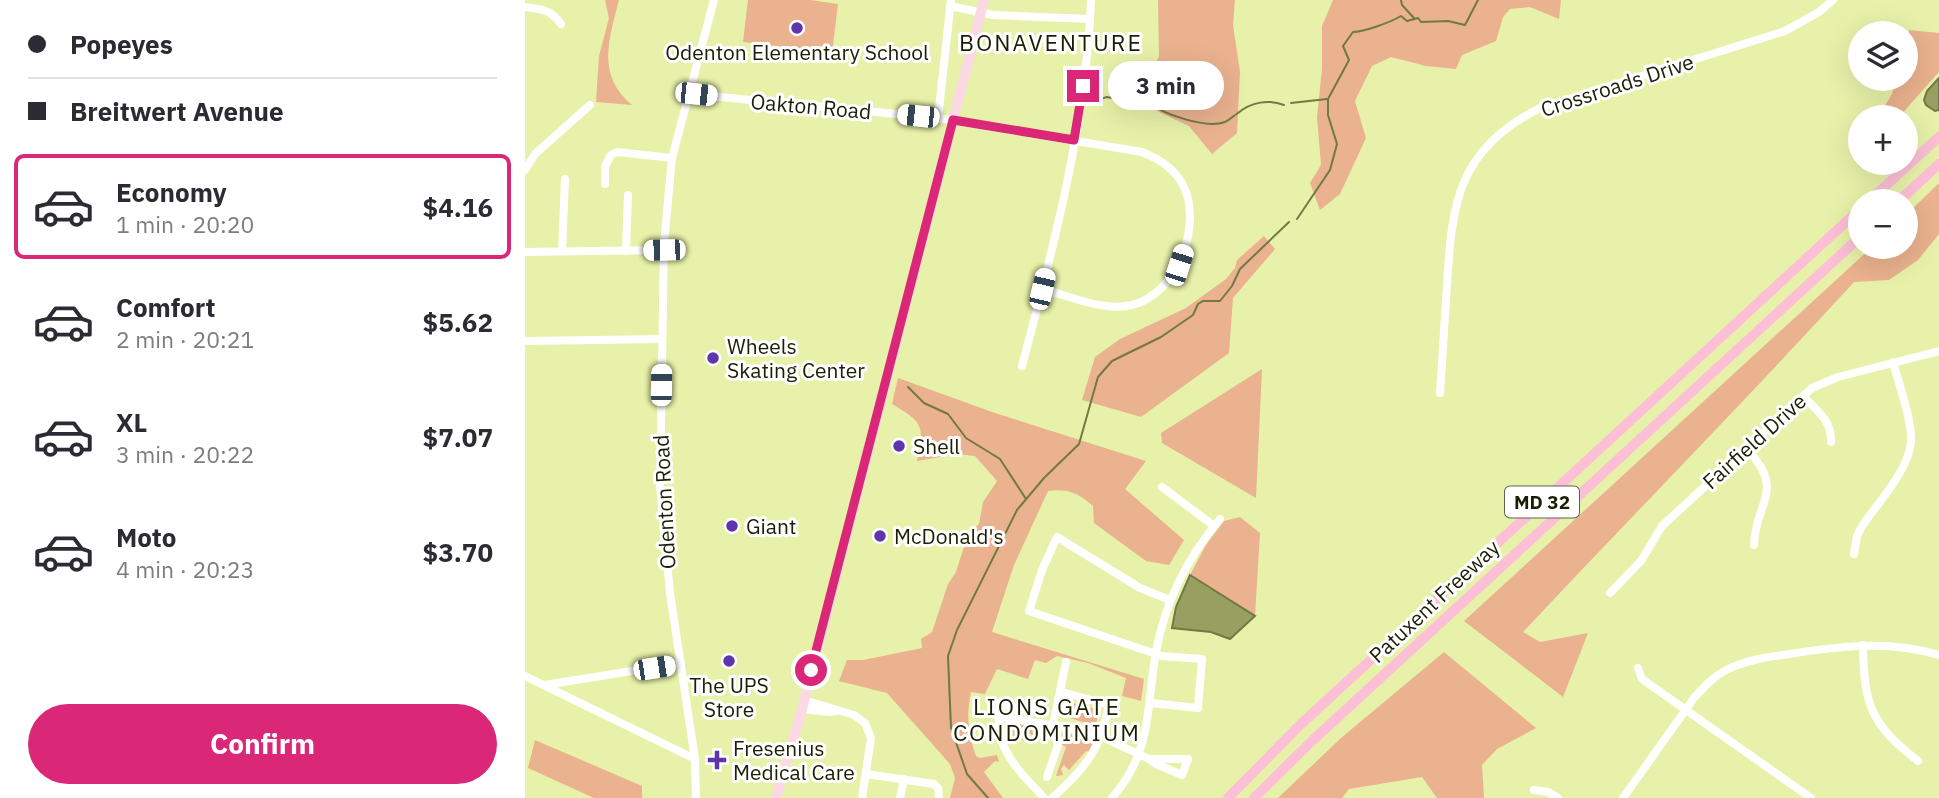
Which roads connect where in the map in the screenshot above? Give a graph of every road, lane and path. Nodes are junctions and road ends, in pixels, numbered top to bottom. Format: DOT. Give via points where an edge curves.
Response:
graph roads {
  1 [pos="714,0"];
  2 [pos="984,0"];
  3 [pos="1091,0"];
  4 [pos="1833,0"];
  5 [pos="951,3"];
  6 [pos="525,7"];
  7 [pos="981,12"];
  8 [pos="1090,19"];
  9 [pos="561,24"];
  10 [pos="689,94"];
  11 [pos="590,105"];
  12 [pos="938,118"];
  13 [pos="953,120"];
  14 [pos="1939,137"];
  15 [pos="1074,140"];
  16 [pos="671,158"];
  17 [pos="1939,164"];
  18 [pos="525,170"];
  19 [pos="565,180"];
  20 [pos="605,184"];
  21 [pos="1882,189"];
  22 [pos="1912,189"];
  23 [pos="628,195"];
  24 [pos="1848,220"];
  25 [pos="1848,248"];
  26 [pos="664,250"];
  27 [pos="562,251"];
  28 [pos="626,251"];
  29 [pos="525,252"];
  30 [pos="1042,289"];
  31 [pos="662,339"];
  32 [pos="525,341"];
  33 [pos="1939,351"];
  34 [pos="1893,362"];
  35 [pos="1022,366"];
  36 [pos="1440,393"];
  37 [pos="1803,396"];
  38 [pos="1831,442"];
  39 [pos="1747,448"];
  40 [pos="1163,487"];
  41 [pos="1754,545"];
  42 [pos="1854,554"];
  43 [pos="1610,593"];
  44 [pos="1170,600"];
  45 [pos="1863,645"];
  46 [pos="1156,654"];
  47 [pos="1939,655"];
  48 [pos="1066,662"];
  49 [pos="681,663"];
  50 [pos="1638,668"];
  51 [pos="525,676"];
  52 [pos="545,685"];
  53 [pos="1062,692"];
  54 [pos="1151,703"];
  55 [pos="803,704"];
  56 [pos="1686,710"];
  57 [pos="1037,711"];
  58 [pos="997,717"];
  59 [pos="1053,725"];
  60 [pos="1102,737"];
  61 [pos="1139,753"];
  62 [pos="695,759"];
  63 [pos="1149,759"];
  64 [pos="1918,761"];
  65 [pos="866,774"];
  66 [pos="1047,777"];
  67 [pos="904,779"];
  68 [pos="1534,790"];
  69 [pos="1115,797"];
  70 [pos="696,798"];
  71 [pos="776,798"];
  72 [pos="862,798"];
  73 [pos="900,798"];
  74 [pos="939,798"];
  75 [pos="1044,798"];
  76 [pos="1052,798"];
  77 [pos="1228,798"];
  78 [pos="1254,798"];
  79 [pos="1558,798"];
  80 [pos="1623,798"];
  81 [pos="1811,798"];
  1 -- 10 [label="street, Odenton Road"];
  2 -- 7 [label="main road"];
  3 -- 8 [label="street"];
  4 -- 36 [label="street, Crossroads Drive" via="1785,31 1540,108 1509,125 1486,146 1464,180 1452,218"];
  5 -- 7 [label="street"];
  5 -- 12 [label="street"];
  6 -- 9 [label="street" via="545,9"];
  7 -- 8 [label="street"];
  7 -- 13 [label="main road"];
  8 -- 15 [label="street"];
  10 -- 12 [label="street, Oakton Road"];
  10 -- 16 [label="street, Odenton Road"];
  11 -- 18 [label="street" via="535,154"];
  12 -- 13 [label="street, Oakton Road"];
  13 -- 15 [label="street, Oakton Road"];
  13 -- 55 [label="main road"];
  14 -- 21 [label="highway"];
  15 -- 30 [label="street"];
  15 -- 30 [label="street, Oakton Road" via="1142,152 1172,169 1188,199 1184,251 1164,289 1131,305 1106,306"];
  16 -- 20 [label="street" via="617,152 605,166"];
  16 -- 26 [label="street, Odenton Road"];
  17 -- 22 [label="highway"];
  19 -- 27 [label="street"];
  23 -- 28 [label="street"];
  24 -- 77 [label="highway, Patuxent Freeway / MD 32" via="1300,725"];
  25 -- 78 [label="highway, Patuxent Freeway / MD 32"];
  26 -- 28 [label="street"];
  26 -- 31 [label="street, Odenton Road"];
  27 -- 28 [label="street"];
  27 -- 29 [label="street"];
  30 -- 35 [label="street"];
  31 -- 32 [label="street"];
  31 -- 49 [label="street, Odenton Road" via="660,486"];
  33 -- 34 [label="street, Fairfield Drive"];
  34 -- 37 [label="street, Fairfield Drive" via="1825,381"];
  34 -- 42 [label="street" via="1910,428 1908,457 1861,526"];
  37 -- 38 [label="street" via="1828,422"];
  37 -- 39 [label="street, Fairfield Drive"];
  39 -- 41 [label="street" via="1762,467 1767,487"];
  39 -- 43 [label="street, Fairfield Drive" via="1662,526 1641,561"];
  40 -- 44 [label="street" via="1217,522"];
  44 -- 46 [label="street"];
  44 -- 46 [label="street" via="1140,589 1057,537 1029,611"];
  45 -- 47 [label="street"];
  45 -- 56 [label="street" via="1739,664 1706,684"];
  45 -- 64 [label="street" via="1865,687 1872,710 1885,733"];
  46 -- 54 [label="street"];
  46 -- 54 [label="street" via="1202,659 1198,708"];
  48 -- 53 [label="street"];
  49 -- 52 [label="street"];
  49 -- 62 [label="street, Odenton Road"];
  50 -- 56 [label="street" via="1642,679"];
  51 -- 52 [label="street"];
  52 -- 62 [label="street"];
  53 -- 59 [label="street"];
  53 -- 60 [label="street" via="1109,705"];
  54 -- 61 [label="street"];
  55 -- 65 [label="street" via="861,718 871,738"];
  55 -- 71 [label="main road"];
  56 -- 80 [label="street"];
  56 -- 81 [label="street"];
  57 -- 58 [label="street" via="1000,705"];
  58 -- 59 [label="street"];
  58 -- 75 [label="street" via="1007,756"];
  59 -- 60 [label="street"];
  59 -- 66 [label="street" via="1058,745"];
  60 -- 61 [label="street"];
  60 -- 76 [label="street" via="1084,768"];
  61 -- 63 [label="street"];
  61 -- 69 [label="street"];
  62 -- 70 [label="street, Odenton Road"];
  65 -- 67 [label="street"];
  65 -- 72 [label="street"];
  67 -- 73 [label="street"];
  67 -- 74 [label="street" via="934,784"];
  68 -- 79 [label="street"];
}
